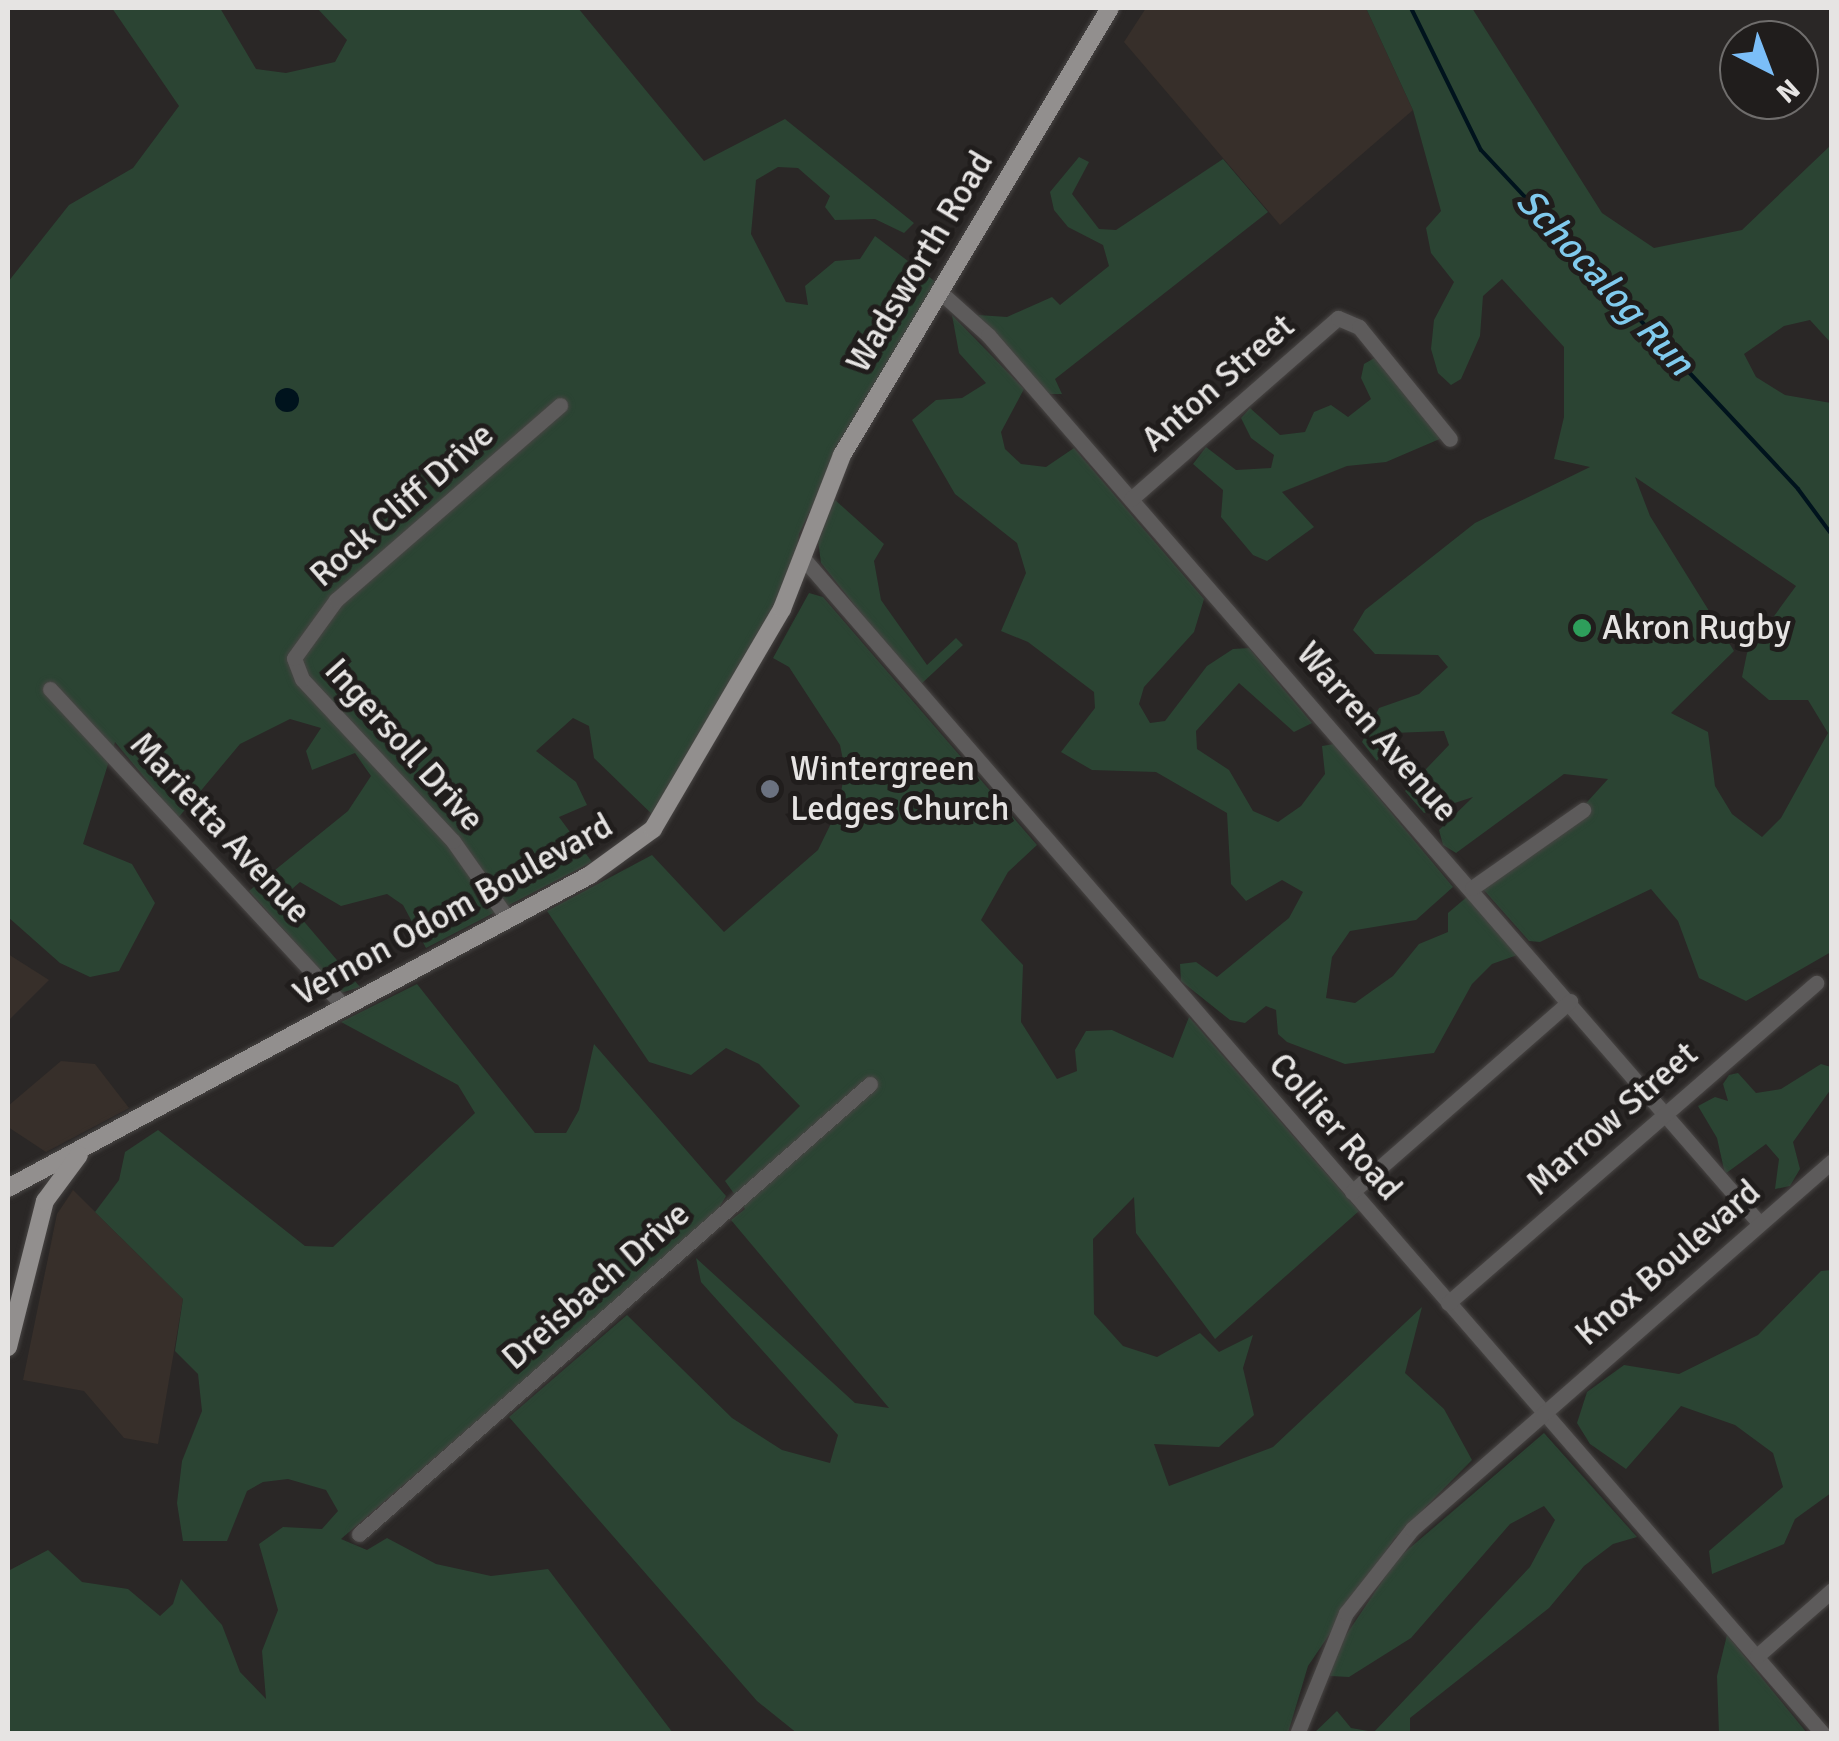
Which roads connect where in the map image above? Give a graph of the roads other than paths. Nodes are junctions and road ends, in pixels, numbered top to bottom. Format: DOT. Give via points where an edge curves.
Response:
graph roads {
  1 [pos="1110,8"];
  2 [pos="940,291"];
  3 [pos="560,405"];
  4 [pos="1450,439"];
  5 [pos="1131,499"];
  6 [pos="803,558"];
  7 [pos="294,658"];
  8 [pos="50,689"];
  9 [pos="1582,810"];
  10 [pos="1472,888"];
  11 [pos="508,919"];
  12 [pos="1816,983"];
  13 [pos="1570,1000"];
  14 [pos="345,1008"];
  15 [pos="870,1084"];
  16 [pos="1666,1110"];
  17 [pos="85,1147"];
  18 [pos="1832,1161"];
  19 [pos="8,1188"];
  20 [pos="1352,1192"];
  21 [pos="1759,1223"];
  22 [pos="1448,1303"];
  23 [pos="8,1347"];
  24 [pos="1544,1411"];
  25 [pos="359,1534"];
  26 [pos="1832,1590"];
  27 [pos="1758,1656"];
  28 [pos="1297,1734"];
  29 [pos="1824,1734"];
  1 -- 2 [label="main road, Wadsworth Road"];
  2 -- 5 [label="street, Warren Avenue" via="988,335"];
  2 -- 6 [label="main road, Wadsworth Road" via="842,456"];
  3 -- 7 [label="street, Rock Cliff Drive" via="336,600"];
  4 -- 5 [label="street, Anton Street" via="1347,320 1338,318"];
  5 -- 10 [label="street, Warren Avenue"];
  6 -- 11 [label="main road, Vernon Odom Boulevard" via="746,674 653,829 623,856"];
  6 -- 20 [label="street, Collier Road"];
  7 -- 11 [label="street, Ingersoll Drive" via="302,679 453,841"];
  8 -- 14 [label="street, Marietta Avenue"];
  9 -- 10 [label="street"];
  10 -- 13 [label="street, Warren Avenue"];
  11 -- 14 [label="main road, Vernon Odom Boulevard"];
  12 -- 16 [label="street, Marrow Street"];
  13 -- 16 [label="street, Warren Avenue"];
  13 -- 20 [label="street"];
  14 -- 17 [label="main road, Vernon Odom Boulevard"];
  15 -- 25 [label="street, Dreisbach Drive"];
  16 -- 21 [label="street, Warren Avenue"];
  16 -- 22 [label="street, Marrow Street"];
  17 -- 19 [label="main road, Vernon Odom Boulevard"];
  17 -- 23 [label="main road" via="45,1201"];
  18 -- 21 [label="street, Knox Boulevard"];
  20 -- 22 [label="street, Collier Road"];
  21 -- 24 [label="street, Knox Boulevard"];
  22 -- 24 [label="street, Collier Road"];
  24 -- 27 [label="street, Collier Road"];
  24 -- 28 [label="street, Knox Boulevard" via="1412,1529 1354,1600 1326,1650"];
  26 -- 27 [label="street"];
  27 -- 29 [label="street, Collier Road"];
}
